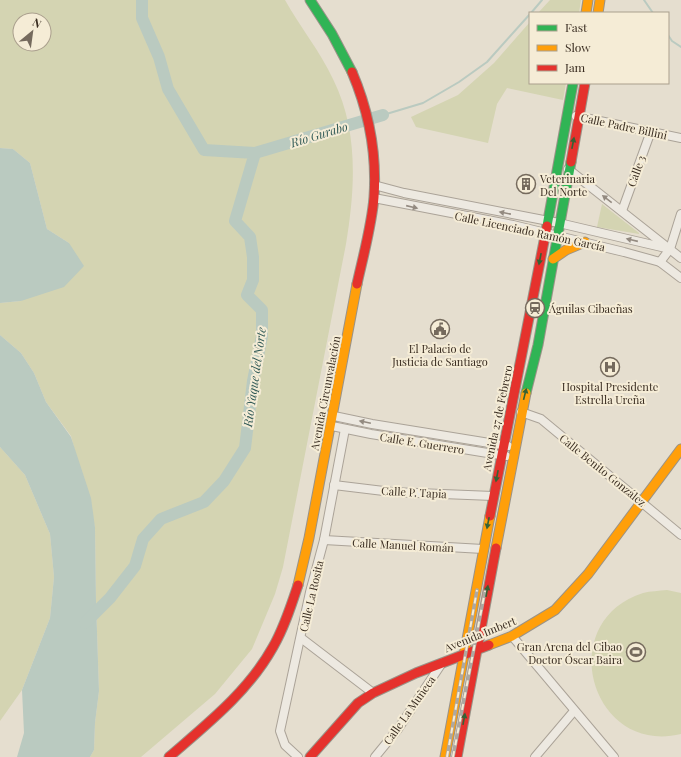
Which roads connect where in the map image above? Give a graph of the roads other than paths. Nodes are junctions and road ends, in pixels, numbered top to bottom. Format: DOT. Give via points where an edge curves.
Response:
graph roads {
  1 [pos="310,0"];
  2 [pos="588,0"];
  3 [pos="600,1"];
  4 [pos="586,12"];
  5 [pos="598,12"];
  6 [pos="573,84"];
  7 [pos="585,84"];
  8 [pos="568,114"];
  9 [pos="578,117"];
  10 [pos="651,131"];
  11 [pos="681,138"];
  12 [pos="568,169"];
  13 [pos="374,185"];
  14 [pos="374,198"];
  15 [pos="622,211"];
  16 [pos="681,214"];
  17 [pos="547,221"];
  18 [pos="559,223"];
  19 [pos="545,233"];
  20 [pos="557,236"];
  21 [pos="585,242"];
  22 [pos="670,249"];
  23 [pos="681,258"];
  24 [pos="554,259"];
  25 [pos="660,262"];
  26 [pos="681,278"];
  27 [pos="521,412"];
  28 [pos="334,416"];
  29 [pos="332,426"];
  30 [pos="345,429"];
  31 [pos="502,446"];
  32 [pos="514,446"];
  33 [pos="681,449"];
  34 [pos="501,456"];
  35 [pos="513,457"];
  36 [pos="334,485"];
  37 [pos="493,496"];
  38 [pos="642,502"];
  39 [pos="681,535"];
  40 [pos="324,540"];
  41 [pos="483,549"];
  42 [pos="512,636"];
  43 [pos="301,638"];
  44 [pos="477,650"];
  45 [pos="462,655"];
  46 [pos="443,662"];
  47 [pos="373,693"];
  48 [pos="574,711"];
  49 [pos="168,757"];
  50 [pos="298,757"];
  51 [pos="310,757"];
  52 [pos="376,757"];
  53 [pos="445,757"];
  54 [pos="457,757"];
  55 [pos="535,757"];
  56 [pos="614,757"];
  1 -- 13 [label="main road, Avenida Circunvalación" via="335,38 360,94 371,130"];
  2 -- 4 [label="main road"];
  3 -- 5 [label="main road"];
  6 -- 8 [label="main road, Avenida 27 de Febrero"];
  7 -- 9 [label="main road, Avenida 27 de Febrero"];
  8 -- 9 [label="street, Calle Padre Billini"];
  8 -- 17 [label="main road, Avenida 27 de Febrero"];
  9 -- 10 [label="street, Calle Padre Billini"];
  12 -- 9 [label="main road, Avenida 27 de Febrero, one-way"];
  10 -- 11 [label="street, Calle Padre Billini"];
  10 -- 15 [label="street, Calle 3"];
  15 -- 12 [label="street, one-way"];
  12 -- 18 [label="main road, Avenida 27 de Febrero"];
  13 -- 14 [label="main road, Avenida Circunvalación"];
  17 -- 13 [label="street, Calle Licenciado Ramón García, one-way"];
  14 -- 19 [label="street, Calle Licenciado Ramón García, one-way"];
  14 -- 28 [label="main road, Avenida Circunvalación"];
  15 -- 22 [label="street"];
  16 -- 22 [label="street"];
  17 -- 18 [label="street, Calle Licenciado Ramón García"];
  17 -- 19 [label="main road, Avenida 27 de Febrero"];
  18 -- 20 [label="main road, Avenida 27 de Febrero"];
  22 -- 18 [label="street, Calle Licenciado Ramón García, one-way"];
  19 -- 20 [label="street, Calle Licenciado Ramón García"];
  19 -- 31 [label="main road, Avenida 27 de Febrero, one-way"];
  20 -- 21 [label="street, Calle Licenciado Ramón García"];
  20 -- 24 [label="main road, Avenida 27 de Febrero"];
  21 -- 24 [label="main road" via="566,250"];
  21 -- 25 [label="street, Calle Licenciado Ramón García"];
  22 -- 23 [label="street, Calle Licenciado Ramón García"];
  22 -- 25 [label="street"];
  27 -- 24 [label="main road, Avenida 27 de Febrero, one-way" via="538,345"];
  25 -- 26 [label="street, Calle Licenciado Ramón García"];
  27 -- 32 [label="main road, Avenida 27 de Febrero"];
  27 -- 38 [label="street, Calle Benito González" via="541,419"];
  28 -- 29 [label="main road, Avenida Circunvalación"];
  31 -- 28 [label="street, Calle E. Guerrero, one-way"];
  29 -- 30 [label="street, Calle E. Guerrero"];
  29 -- 49 [label="main road, Avenida Circunvalación" via="299,582 281,631 244,688 218,715"];
  30 -- 34 [label="street, Calle E. Guerrero"];
  30 -- 36 [label="street, Calle La Rosita"];
  31 -- 32 [label="street, Calle E. Guerrero"];
  31 -- 34 [label="main road, Avenida 27 de Febrero"];
  32 -- 35 [label="main road, Avenida 27 de Febrero"];
  33 -- 38 [label="main road, Avenida Imbert"];
  34 -- 35 [label="street, Calle E. Guerrero"];
  34 -- 37 [label="main road, Avenida 27 de Febrero, one-way"];
  44 -- 35 [label="main road, Avenida 27 de Febrero, one-way"];
  36 -- 37 [label="street, Calle P. Tapia" via="392,492"];
  36 -- 40 [label="street, Calle La Rosita"];
  37 -- 41 [label="main road, Avenida 27 de Febrero, one-way"];
  38 -- 39 [label="street, Calle Benito González"];
  38 -- 42 [label="main road, Avenida Imbert" via="588,574 561,604 536,623"];
  40 -- 41 [label="street, Calle Manuel Román"];
  40 -- 43 [label="street, Calle La Rosita"];
  41 -- 45 [label="main road, Avenida 27 de Febrero"];
  42 -- 44 [label="main road, Avenida Imbert"];
  42 -- 48 [label="street"];
  43 -- 47 [label="street"];
  43 -- 50 [label="street, Calle La Rosita" via="280,731 285,745"];
  44 -- 45 [label="main road, Avenida Imbert"];
  54 -- 44 [label="main road, Avenida 27 de Febrero, one-way"];
  45 -- 46 [label="main road, Avenida Imbert"];
  45 -- 53 [label="main road, Avenida 27 de Febrero"];
  46 -- 47 [label="main road, Avenida Imbert"];
  46 -- 52 [label="street, Calle La Muñeca"];
  47 -- 51 [label="main road, Avenida Imbert" via="358,703"];
  48 -- 55 [label="street"];
  48 -- 56 [label="street"];
}
